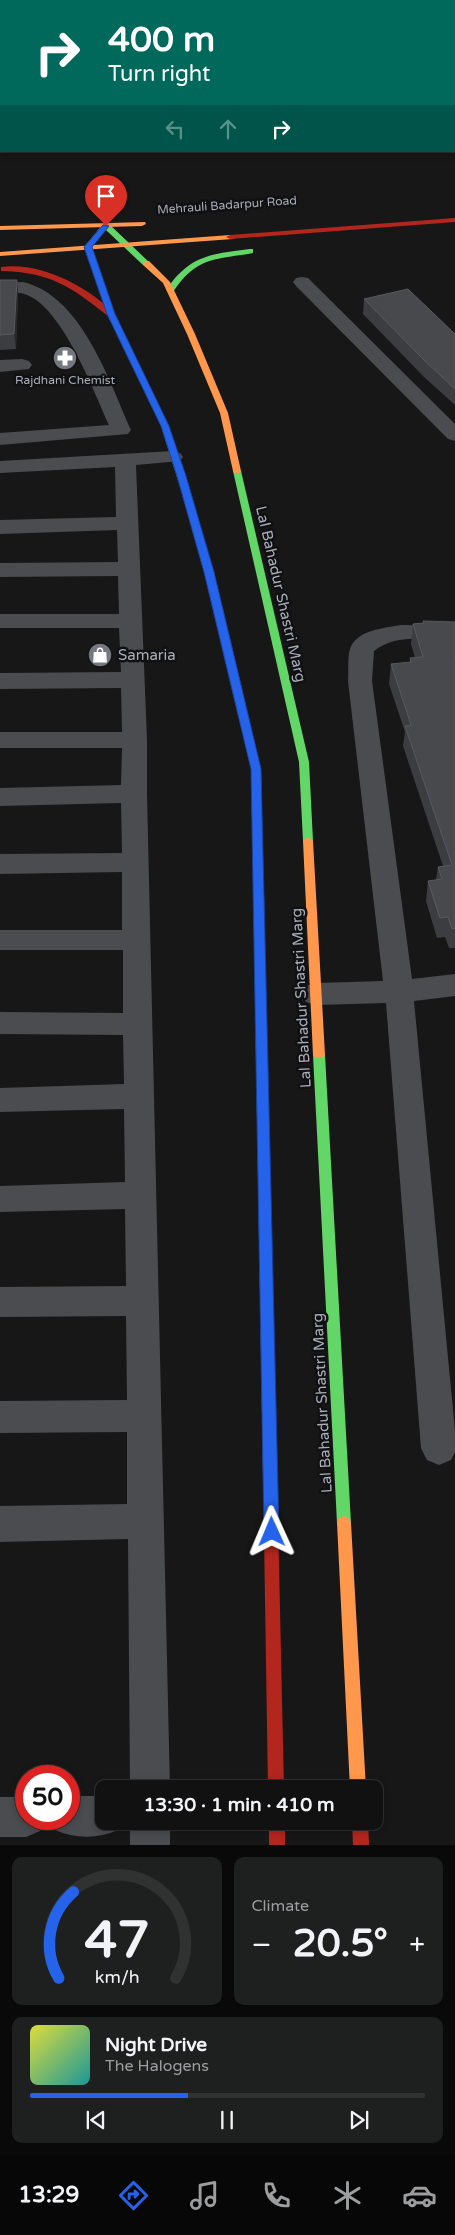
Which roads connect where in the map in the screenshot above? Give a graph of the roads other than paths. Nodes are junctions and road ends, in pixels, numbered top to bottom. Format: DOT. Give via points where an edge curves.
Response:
graph roads {
  1 [pos="455,220"];
  2 [pos="154,223"];
  3 [pos="106,226"];
  4 [pos="0,228"];
  5 [pos="330,230"];
  6 [pos="125,244"];
  7 [pos="280,246"];
  8 [pos="88,247"];
  9 [pos="261,249"];
  10 [pos="0,254"];
  11 [pos="0,269"];
  12 [pos="302,282"];
  13 [pos="0,288"];
  14 [pos="170,290"];
  15 [pos="111,314"];
  16 [pos="22,365"];
  17 [pos="0,366"];
  18 [pos="455,435"];
  19 [pos="0,439"];
  20 [pos="173,458"];
  21 [pos="125,459"];
  22 [pos="0,467"];
  23 [pos="129,523"];
  24 [pos="0,527"];
  25 [pos="130,569"];
  26 [pos="0,570"];
  27 [pos="130,620"];
  28 [pos="0,621"];
  29 [pos="455,634"];
  30 [pos="132,680"];
  31 [pos="0,681"];
  32 [pos="0,740"];
  33 [pos="135,740"];
  34 [pos="134,794"];
  35 [pos="0,797"];
  36 [pos="135,862"];
  37 [pos="0,864"];
  38 [pos="0,940"];
  39 [pos="136,940"];
  40 [pos="455,985"];
  41 [pos="399,992"];
  42 [pos="316,994"];
  43 [pos="0,1023"];
  44 [pos="139,1024"];
  45 [pos="139,1096"];
  46 [pos="0,1100"];
  47 [pos="140,1195"];
  48 [pos="0,1199"];
  49 [pos="142,1301"];
  50 [pos="0,1302"];
  51 [pos="144,1416"];
  52 [pos="0,1417"];
  53 [pos="439,1448"];
  54 [pos="146,1521"];
  55 [pos="0,1524"];
  56 [pos="150,1780"];
  57 [pos="276,1780"];
  58 [pos="358,1780"];
  59 [pos="80,1816"];
  60 [pos="95,1816"];
  61 [pos="0,1817"];
  62 [pos="15,1817"];
  63 [pos="150,1830"];
  64 [pos="277,1830"];
  65 [pos="360,1830"];
  66 [pos="150,1845"];
  67 [pos="277,1845"];
  68 [pos="361,1845"];
  1 -- 5 [label="main road"];
  2 -- 3 [label="main road, Mehrauli Badarpur Road"];
  3 -- 4 [label="main road, Mehrauli Badarpur Road"];
  3 -- 6 [label="main road, Lal Bahadur Shastri Marg"];
  3 -- 8 [label="main road"];
  5 -- 6 [label="main road"];
  5 -- 7 [label="main road"];
  6 -- 8 [label="main road"];
  6 -- 14 [label="main road, Lal Bahadur Shastri Marg" via="166,282"];
  8 -- 10 [label="main road"];
  8 -- 15 [label="main road"];
  9 -- 14 [label="main road" via="194,262 177,274"];
  11 -- 15 [label="main road" via="24,268 53,273 67,279"];
  12 -- 18 [label="street"];
  13 -- 19 [label="street" via="23,287 42,296 71,326 121,430"];
  14 -- 42 [label="main road, Lal Bahadur Shastri Marg" via="224,413 304,762"];
  15 -- 20 [label="main road" via="165,426"];
  16 -- 17 [label="street"];
  20 -- 21 [label="street"];
  20 -- 57 [label="main road" via="209,572 256,769"];
  21 -- 22 [label="street"];
  21 -- 23 [label="street"];
  23 -- 24 [label="street"];
  23 -- 25 [label="street"];
  25 -- 26 [label="street"];
  25 -- 27 [label="street"];
  27 -- 28 [label="street"];
  27 -- 30 [label="street"];
  29 -- 41 [label="street" via="401,632 376,637 362,649 360,681"];
  30 -- 31 [label="street"];
  30 -- 33 [label="street"];
  32 -- 33 [label="street"];
  33 -- 34 [label="street"];
  34 -- 35 [label="street"];
  34 -- 36 [label="street"];
  36 -- 37 [label="street"];
  36 -- 39 [label="street"];
  38 -- 39 [label="street"];
  39 -- 44 [label="street"];
  40 -- 41 [label="street"];
  41 -- 42 [label="street"];
  41 -- 53 [label="street"];
  42 -- 58 [label="main road, Lal Bahadur Shastri Marg"];
  43 -- 44 [label="street"];
  44 -- 45 [label="street"];
  45 -- 46 [label="street"];
  45 -- 47 [label="street"];
  47 -- 48 [label="street"];
  47 -- 49 [label="street"];
  49 -- 50 [label="street"];
  49 -- 51 [label="street"];
  51 -- 52 [label="street"];
  51 -- 54 [label="street"];
  54 -- 55 [label="street"];
  54 -- 56 [label="street"];
  59 -- 60 [label="street"];
  61 -- 62 [label="street"];
  63 -- 66 [label="street"];
  64 -- 67 [label="main road"];
  65 -- 68 [label="main road"];
}
